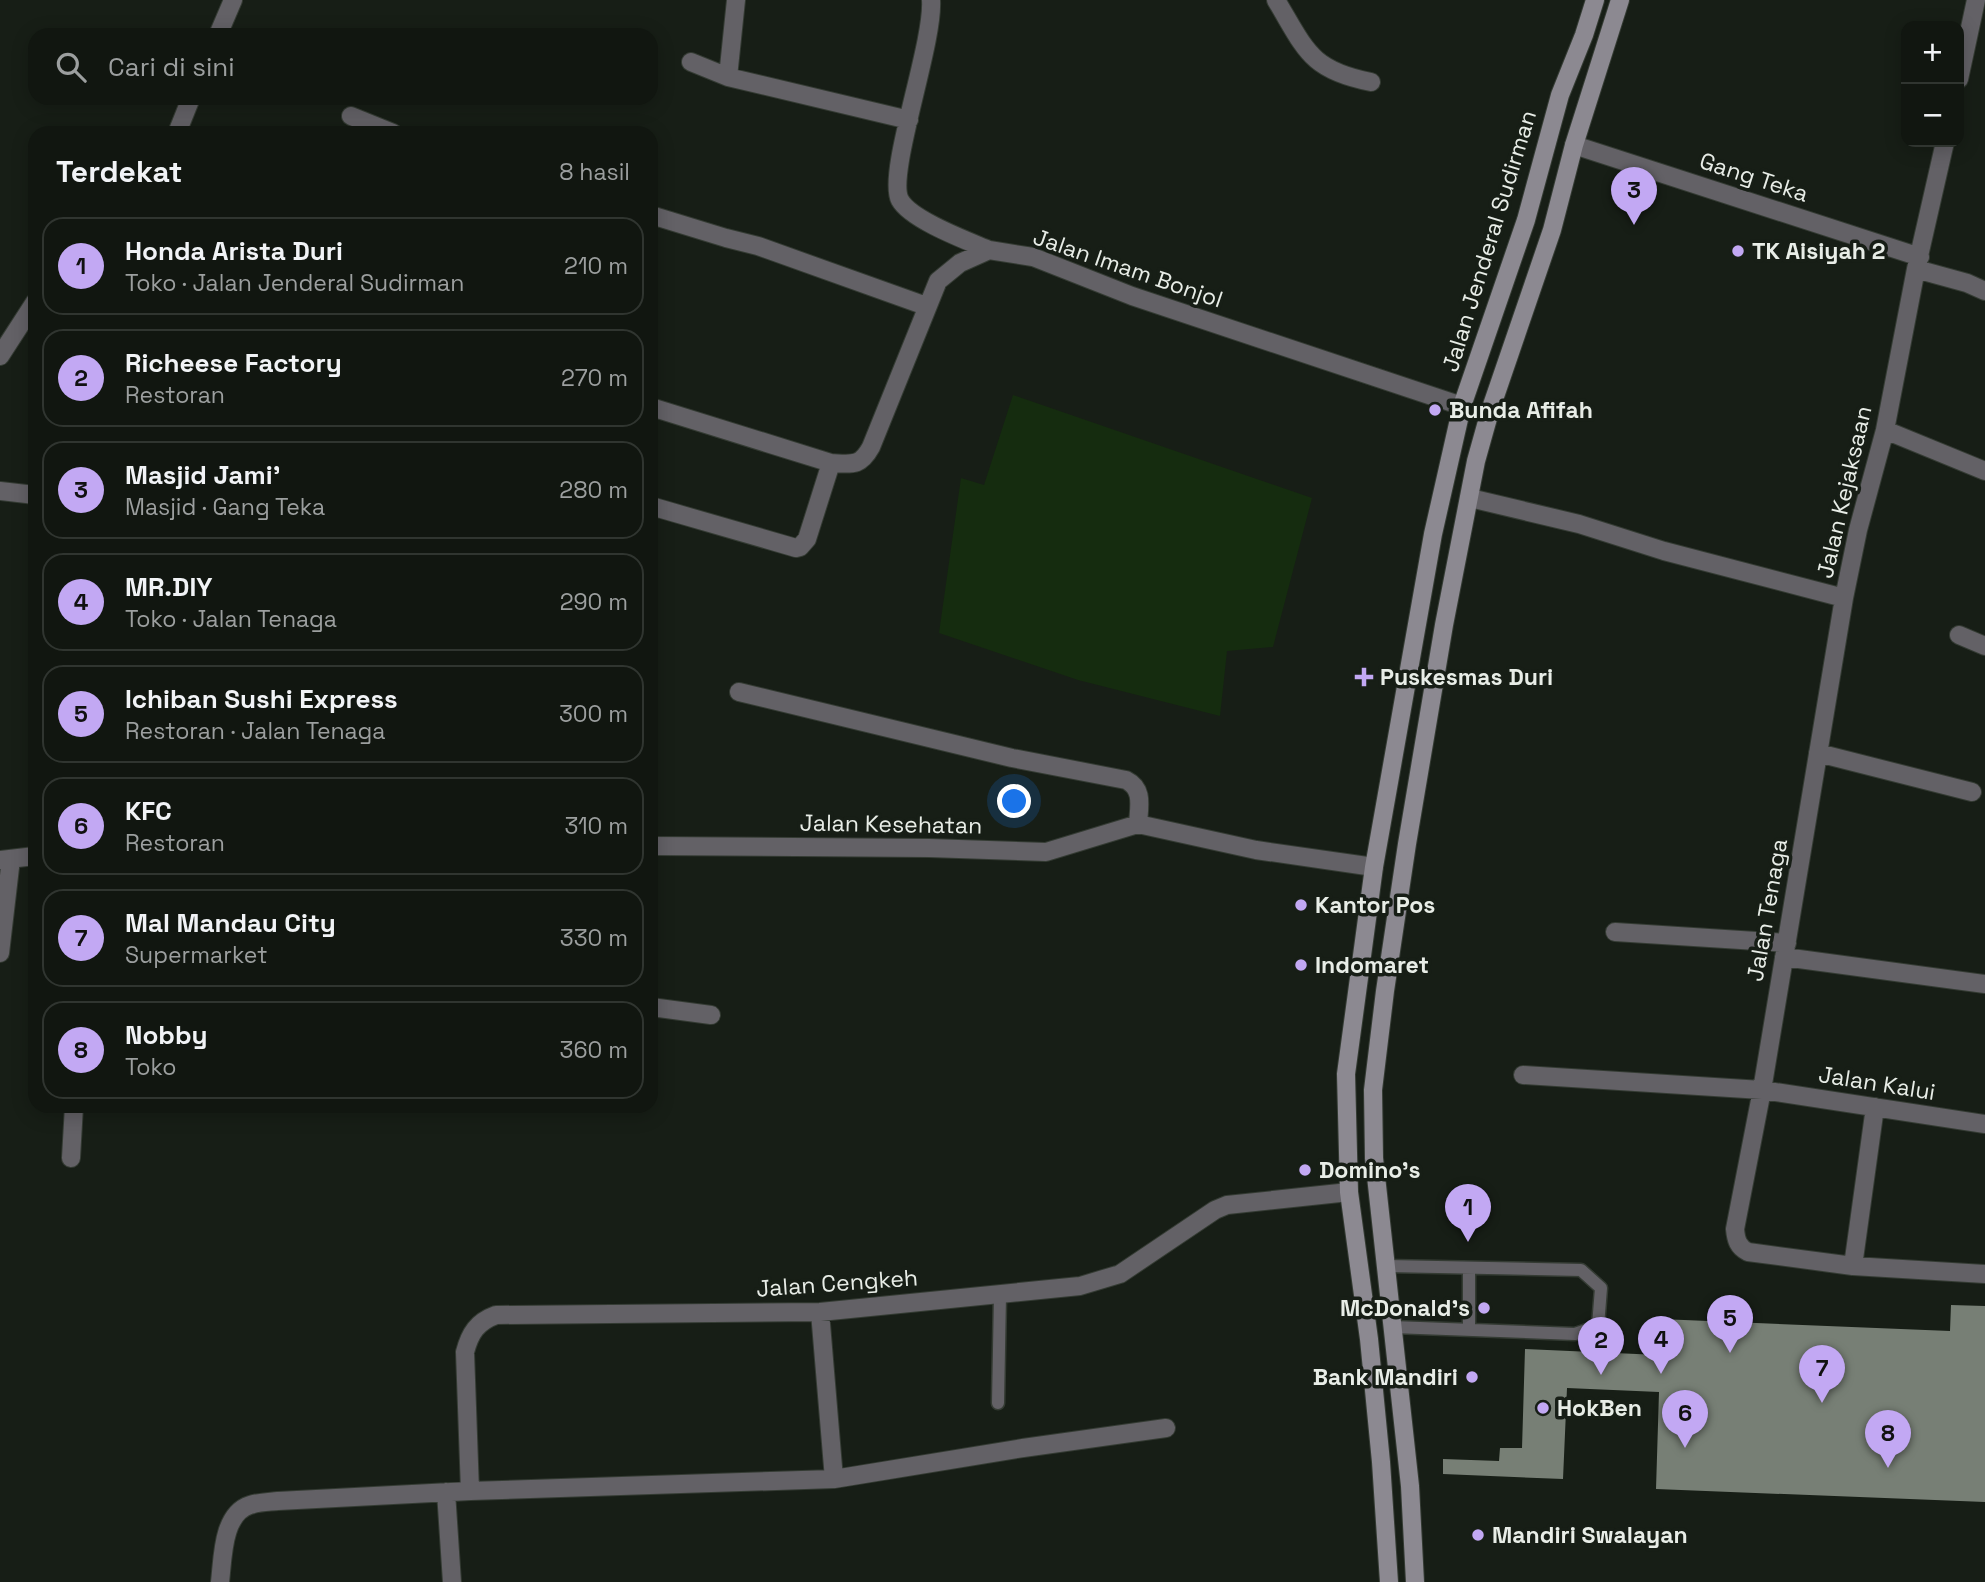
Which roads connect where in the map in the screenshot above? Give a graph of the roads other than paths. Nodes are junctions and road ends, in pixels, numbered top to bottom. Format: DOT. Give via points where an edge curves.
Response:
graph roads {
  1 [pos="233,0"];
  2 [pos="736,0"];
  3 [pos="931,0"];
  4 [pos="1276,0"];
  5 [pos="1595,0"];
  6 [pos="1620,0"];
  7 [pos="1976,0"];
  8 [pos="221,28"];
  9 [pos="1964,56"];
  10 [pos="691,62"];
  11 [pos="729,77"];
  12 [pos="1371,82"];
  13 [pos="188,105"];
  14 [pos="351,116"];
  15 [pos="909,120"];
  16 [pos="180,126"];
  17 [pos="376,126"];
  18 [pos="1573,145"];
  19 [pos="1944,147"];
  20 [pos="658,217"];
  21 [pos="1526,220"];
  22 [pos="1552,230"];
  23 [pos="989,250"];
  24 [pos="1918,263"];
  25 [pos="1985,291"];
  26 [pos="926,306"];
  27 [pos="28,313"];
  28 [pos="0,356"];
  29 [pos="1462,406"];
  30 [pos="658,409"];
  31 [pos="1885,430"];
  32 [pos="831,463"];
  33 [pos="1985,471"];
  34 [pos="0,491"];
  35 [pos="28,494"];
  36 [pos="1469,498"];
  37 [pos="658,508"];
  38 [pos="1844,598"];
  39 [pos="1959,635"];
  40 [pos="1985,646"];
  41 [pos="739,692"];
  42 [pos="1818,753"];
  43 [pos="1972,792"];
  44 [pos="1138,824"];
  45 [pos="658,846"];
  46 [pos="28,857"];
  47 [pos="6,860"];
  48 [pos="1374,867"];
  49 [pos="1615,932"];
  50 [pos="1785,950"];
  51 [pos="0,953"];
  52 [pos="1985,984"];
  53 [pos="1358,985"];
  54 [pos="1385,991"];
  55 [pos="658,1008"];
  56 [pos="711,1015"];
  57 [pos="1523,1075"];
  58 [pos="1762,1090"];
  59 [pos="1875,1107"];
  60 [pos="74,1113"];
  61 [pos="1985,1124"];
  62 [pos="71,1158"];
  63 [pos="1349,1192"];
  64 [pos="1387,1266"];
  65 [pos="1853,1266"];
  66 [pos="1469,1268"];
  67 [pos="1985,1274"];
  68 [pos="1000,1295"];
  69 [pos="820,1312"];
  70 [pos="1393,1327"];
  71 [pos="1469,1330"];
  72 [pos="998,1403"];
  73 [pos="1166,1428"];
  74 [pos="834,1479"];
  75 [pos="470,1491"];
  76 [pos="446,1492"];
  77 [pos="220,1582"];
  78 [pos="452,1582"];
  79 [pos="1388,1582"];
  80 [pos="1415,1582"];
  1 -- 8 [label="street"];
  2 -- 11 [label="street"];
  3 -- 15 [label="street, Jalan Imam Bonjol" via="922,73"];
  4 -- 12 [label="street" via="1312,58 1331,72"];
  5 -- 21 [label="street, Jalan Jenderal Sudirman" via="1560,94"];
  6 -- 18 [label="street"];
  7 -- 9 [label="street"];
  10 -- 11 [label="street"];
  11 -- 15 [label="street"];
  13 -- 16 [label="street"];
  14 -- 17 [label="street"];
  15 -- 23 [label="street, Jalan Imam Bonjol" via="896,186 900,201 942,230"];
  18 -- 22 [label="street"];
  18 -- 24 [label="street, Gang Teka"];
  19 -- 24 [label="street, Jalan Kejaksaan"];
  20 -- 26 [label="street" via="758,246"];
  21 -- 22 [label="street"];
  21 -- 29 [label="street, Jalan Jenderal Sudirman"];
  22 -- 36 [label="street" via="1490,411"];
  23 -- 26 [label="street" via="960,262 938,281"];
  23 -- 29 [label="street, Jalan Imam Bonjol" via="1033,257 1144,300"];
  24 -- 25 [label="street, Gang Teka"];
  24 -- 31 [label="street, Jalan Kejaksaan"];
  26 -- 32 [label="street" via="867,453 855,464"];
  27 -- 28 [label="street"];
  29 -- 48 [label="street, Jalan Jenderal Sudirman" via="1433,534"];
  30 -- 32 [label="street"];
  31 -- 33 [label="street"];
  31 -- 38 [label="street, Jalan Kejaksaan"];
  32 -- 37 [label="street" via="807,539 796,548"];
  34 -- 35 [label="street"];
  36 -- 38 [label="street, Jalan Kejaksaan"];
  36 -- 54 [label="street"];
  38 -- 42 [label="street, Jalan Tenaga"];
  39 -- 40 [label="street"];
  41 -- 44 [label="street" via="999,755 1126,780 1140,793"];
  42 -- 43 [label="street"];
  42 -- 50 [label="street, Jalan Tenaga"];
  44 -- 45 [label="street, Jalan Kesehatan" via="1046,852"];
  44 -- 48 [label="street, Jalan Kesehatan" via="1256,850"];
  46 -- 47 [label="street"];
  47 -- 51 [label="street"];
  48 -- 53 [label="street, Jalan Jenderal Sudirman"];
  49 -- 50 [label="street"];
  50 -- 52 [label="street"];
  50 -- 58 [label="street, Jalan Tenaga"];
  53 -- 54 [label="street"];
  53 -- 63 [label="street, Jalan Jenderal Sudirman" via="1346,1074"];
  54 -- 64 [label="street" via="1373,1090 1374,1158"];
  55 -- 56 [label="street"];
  57 -- 58 [label="street, Jalan Kalui"];
  58 -- 59 [label="street, Jalan Kalui"];
  58 -- 65 [label="street, Jalan Tenaga" via="1735,1229 1738,1245 1748,1252"];
  59 -- 61 [label="street, Jalan Kalui"];
  59 -- 65 [label="street"];
  60 -- 62 [label="street"];
  63 -- 68 [label="street, Jalan Cengkeh" via="1227,1205 1120,1274 1080,1286"];
  63 -- 79 [label="street, Jalan Jenderal Sudirman" via="1369,1339"];
  64 -- 66 [label="lane"];
  64 -- 70 [label="street"];
  65 -- 67 [label="street"];
  66 -- 71 [label="lane"];
  66 -- 71 [label="lane" via="1581,1270 1601,1288 1598,1326 1575,1334"];
  68 -- 69 [label="street, Jalan Cengkeh"];
  68 -- 72 [label="lane"];
  69 -- 74 [label="street"];
  69 -- 75 [label="street, Jalan Cengkeh" via="496,1315 485,1319 469,1336 464,1352"];
  70 -- 71 [label="lane"];
  70 -- 80 [label="street"];
  73 -- 74 [label="street"];
  74 -- 75 [label="street"];
  75 -- 76 [label="street"];
  76 -- 77 [label="street" via="250,1505 232,1519"];
  76 -- 78 [label="street"];
}
